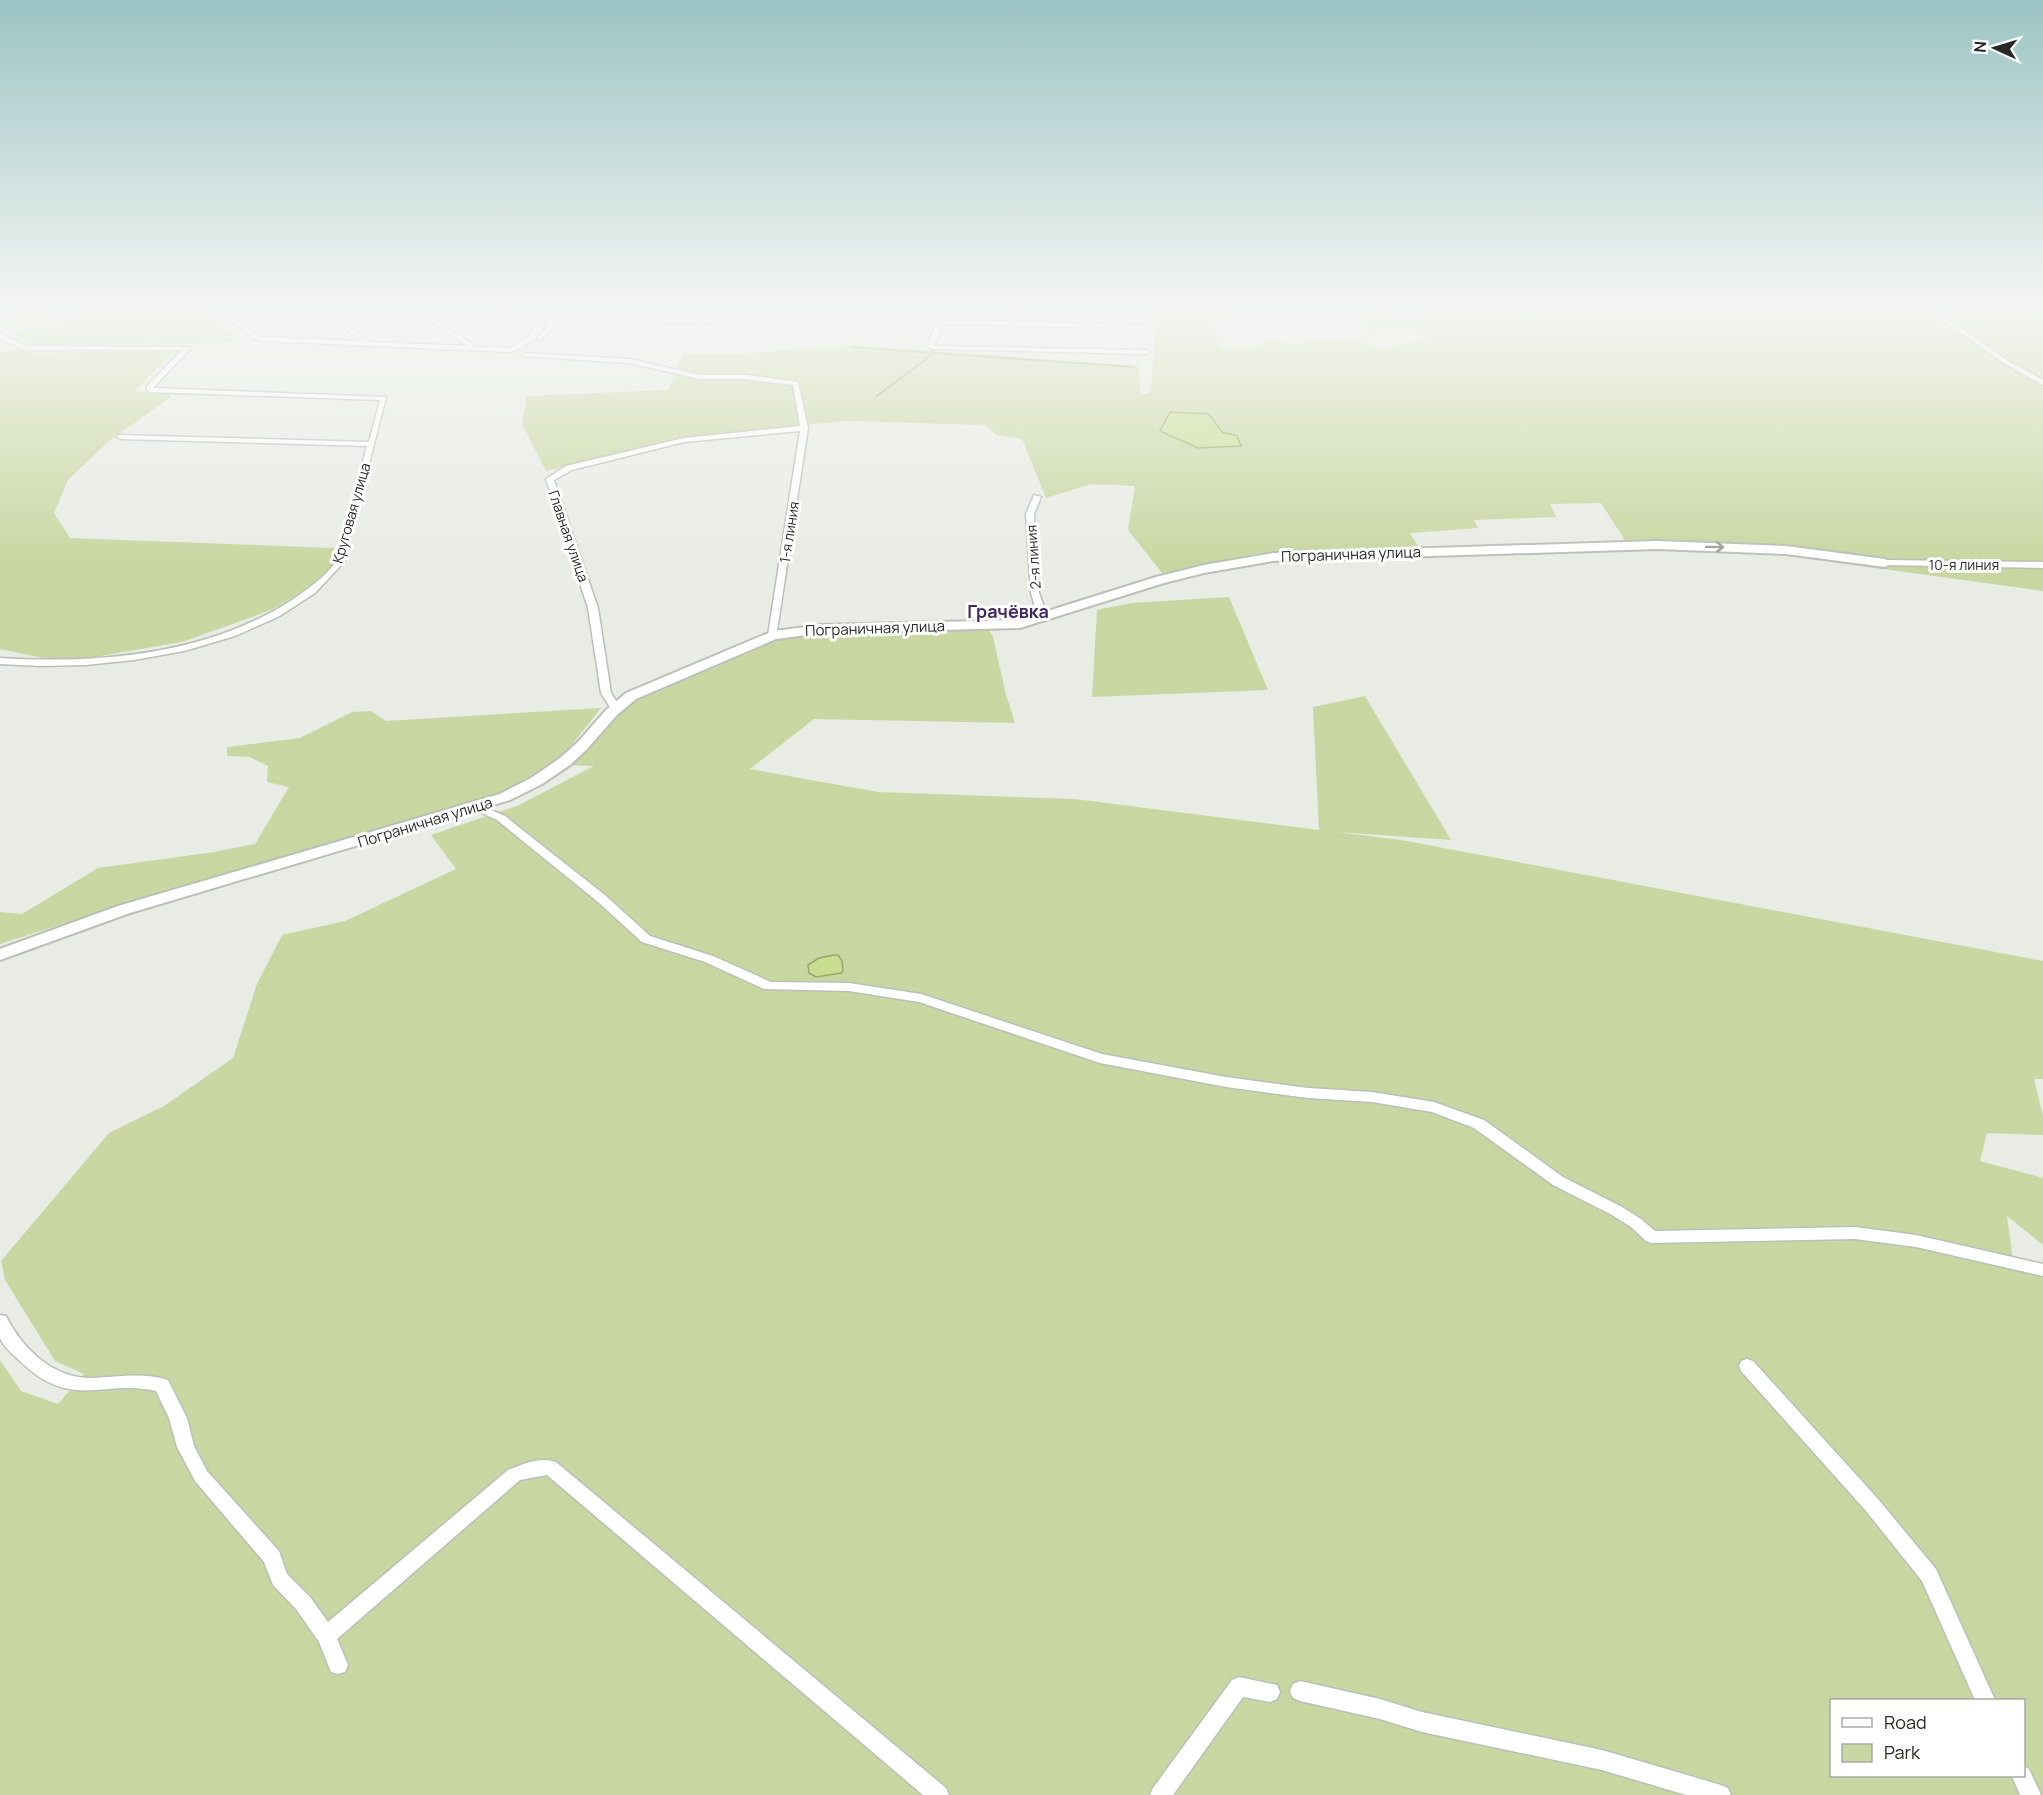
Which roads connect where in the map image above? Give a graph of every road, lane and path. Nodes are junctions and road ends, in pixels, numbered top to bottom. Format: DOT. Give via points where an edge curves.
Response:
graph roads {
  1 [pos="280,395"];
  2 [pos="798,395"];
  3 [pos="804,428"];
  4 [pos="121,437"];
  5 [pos="371,444"];
  6 [pos="1038,497"];
  7 [pos="1885,563"];
  8 [pos="2043,565"];
  9 [pos="1043,618"];
  10 [pos="773,635"];
  11 [pos="0,661"];
  12 [pos="615,707"];
  13 [pos="477,807"];
  14 [pos="0,955"];
  15 [pos="2043,1270"];
  16 [pos="0,1321"];
  17 [pos="1747,1365"];
  18 [pos="326,1636"];
  19 [pos="338,1665"];
  20 [pos="1300,1691"];
  21 [pos="1270,1692"];
  22 [pos="1984,1699"];
  23 [pos="2022,1777"];
  24 [pos="939,1795"];
  25 [pos="1160,1795"];
  26 [pos="1721,1795"];
  27 [pos="2031,1795"];
  1 -- 5 [label="street, Круговая улица" via="384,398"];
  2 -- 3 [label="street, 1-я линия"];
  3 -- 10 [label="street, 1-я линия"];
  3 -- 12 [label="street, Главная улица" via="684,440 569,468 550,479 593,608 606,693"];
  4 -- 5 [label="street"];
  5 -- 11 [label="street, Круговая улица" via="340,562 328,579 286,609 225,635 133,658 70,664"];
  6 -- 9 [label="street, 2-я линия" via="1030,514 1035,593"];
  7 -- 8 [label="street, 10-я линия"];
  9 -- 7 [label="street, Пограничная улица, one-way" via="1160,580 1273,557 1657,545 1786,550"];
  9 -- 10 [label="street, Пограничная улица" via="1020,624 822,629"];
  10 -- 12 [label="street, Пограничная улица" via="631,696"];
  12 -- 13 [label="street, Пограничная улица" via="562,765 530,786"];
  13 -- 14 [label="street, Пограничная улица" via="121,910"];
  13 -- 15 [label="street" via="501,818 646,939 710,959 769,986 849,987 921,998 1100,1058 1226,1082 1434,1107 1479,1124 1558,1181 1617,1211 1651,1237 1856,1233 1916,1241"];
  16 -- 18 [label="street" via="5,1336 34,1363 71,1384 126,1381 162,1385 201,1476 272,1557 280,1579"];
  17 -- 22 [label="street" via="1929,1575"];
  18 -- 19 [label="street"];
  18 -- 24 [label="street" via="514,1475 549,1467"];
  20 -- 26 [label="street" via="1422,1722 1602,1760"];
  21 -- 25 [label="street" via="1239,1687"];
  23 -- 27 [label="street"];
}
